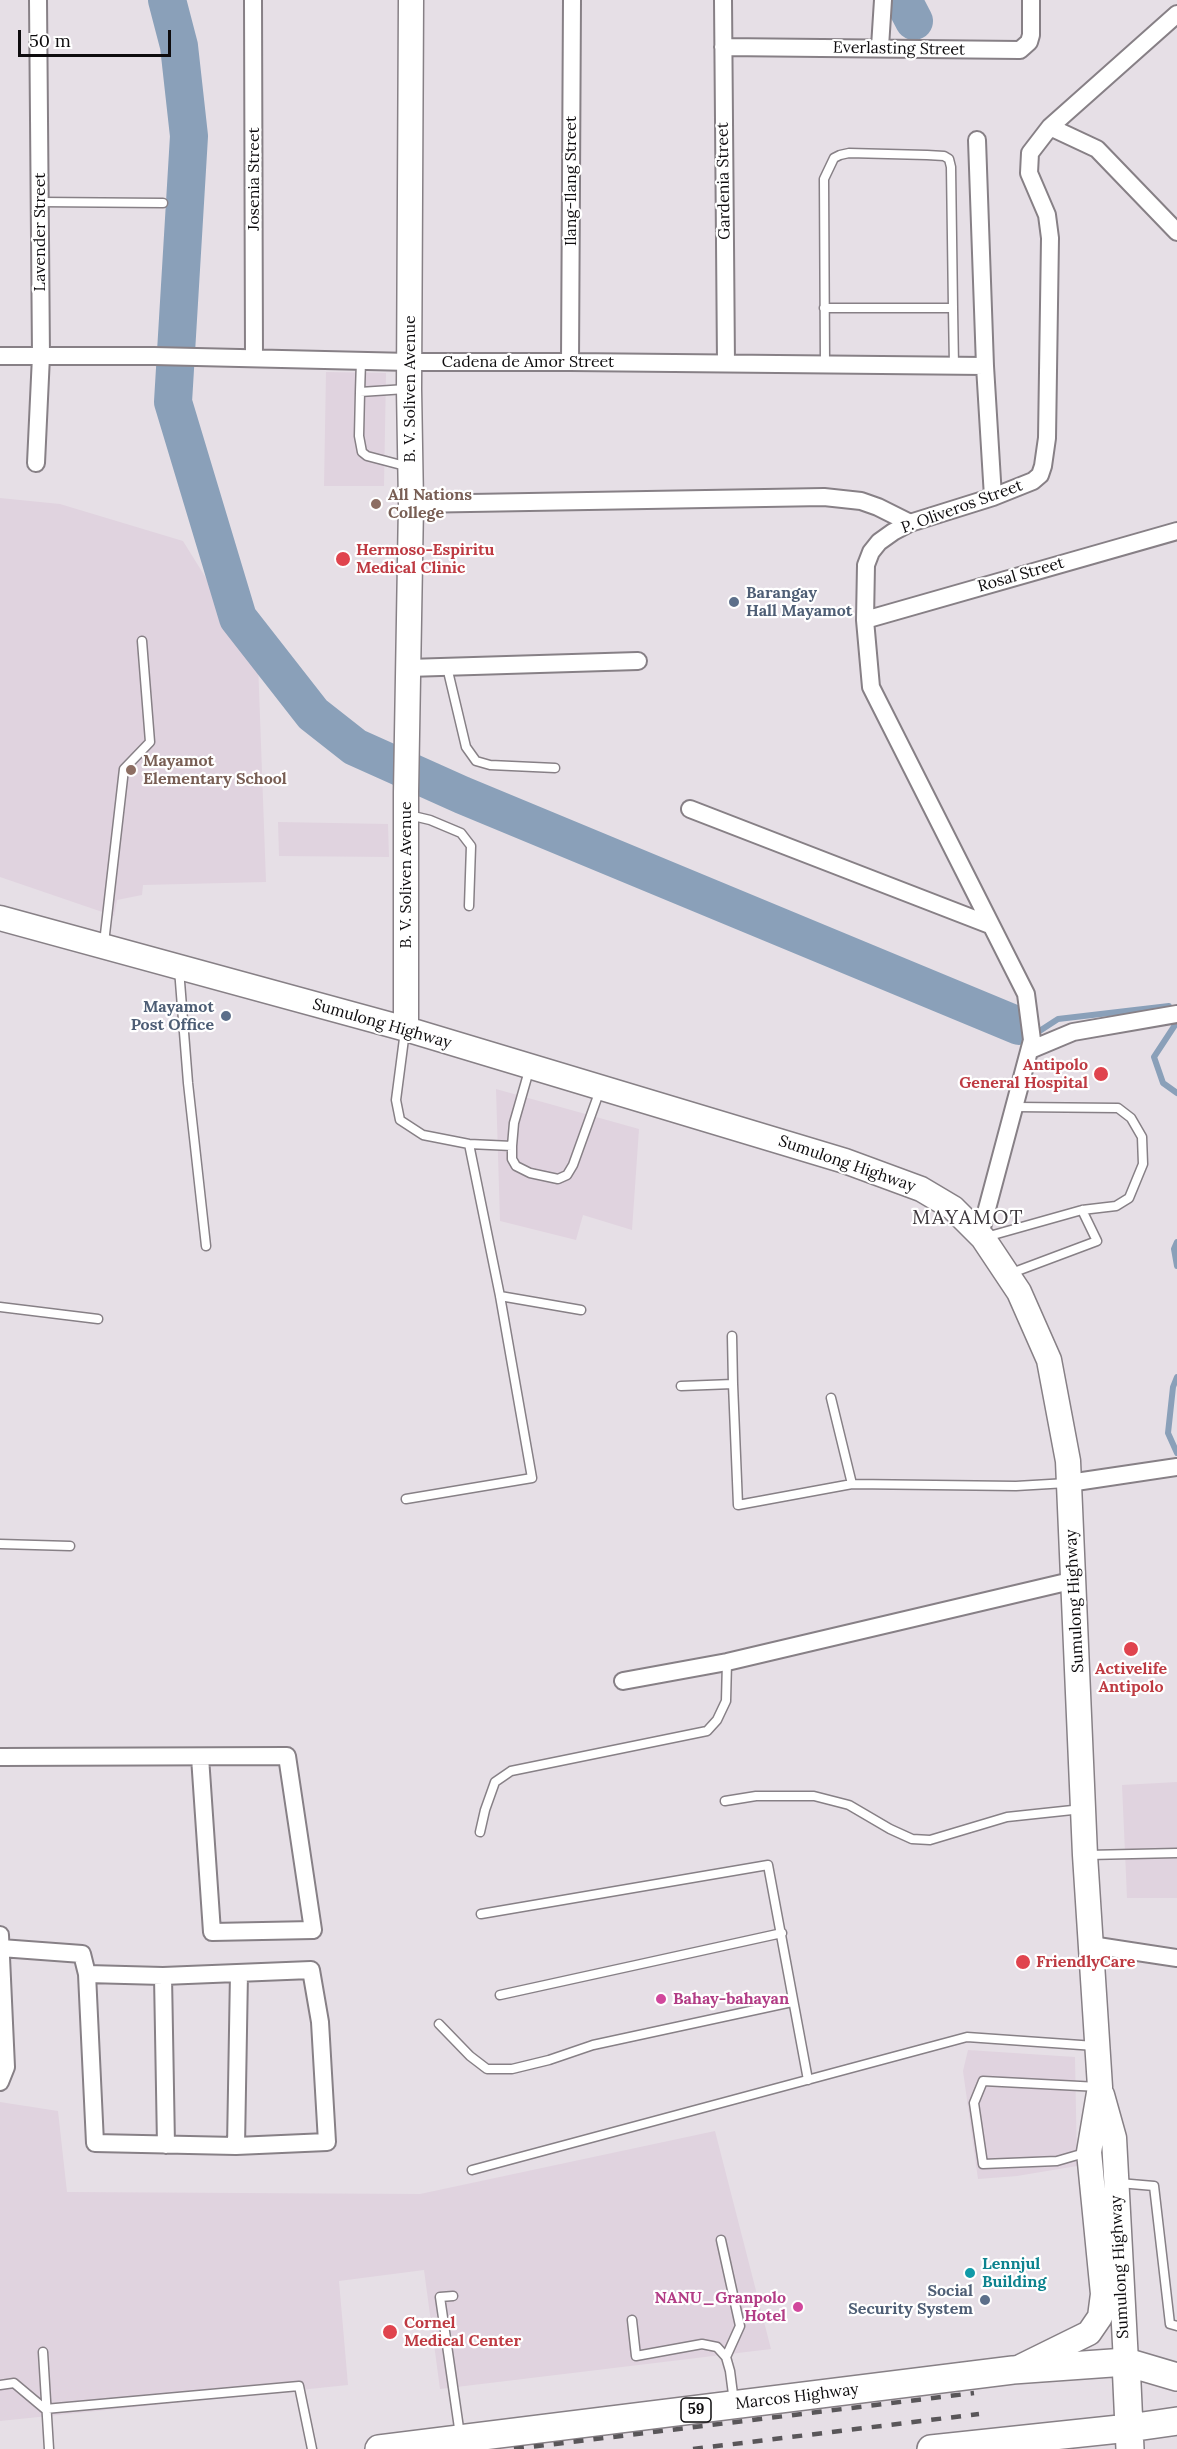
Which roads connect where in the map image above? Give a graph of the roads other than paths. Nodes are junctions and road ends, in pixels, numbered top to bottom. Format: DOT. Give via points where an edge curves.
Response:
graph roads {
  1 [pos="38,0"];
  2 [pos="254,0"];
  3 [pos="411,0"];
  4 [pos="572,0"];
  5 [pos="723,0"];
  6 [pos="883,0"];
  7 [pos="1031,0"];
  8 [pos="1177,14"];
  9 [pos="723,47"];
  10 [pos="880,47"];
  11 [pos="1050,127"];
  12 [pos="977,140"];
  13 [pos="40,202"];
  14 [pos="163,203"];
  15 [pos="1177,232"];
  16 [pos="824,308"];
  17 [pos="953,308"];
  18 [pos="0,356"];
  19 [pos="41,356"];
  20 [pos="254,358"];
  21 [pos="361,361"];
  22 [pos="410,362"];
  23 [pos="570,362"];
  24 [pos="726,363"];
  25 [pos="825,365"];
  26 [pos="985,366"];
  27 [pos="954,367"];
  28 [pos="409,389"];
  29 [pos="360,392"];
  30 [pos="36,463"];
  31 [pos="411,467"];
  32 [pos="993,497"];
  33 [pos="411,504"];
  34 [pos="910,523"];
  35 [pos="1177,531"];
  36 [pos="865,620"];
  37 [pos="141,641"];
  38 [pos="638,661"];
  39 [pos="447,667"];
  40 [pos="408,668"];
  41 [pos="555,768"];
  42 [pos="406,803"];
  43 [pos="690,809"];
  44 [pos="469,906"];
  45 [pos="0,918"];
  46 [pos="990,925"];
  47 [pos="104,946"];
  48 [pos="179,968"];
  49 [pos="1177,1014"];
  50 [pos="406,1029"];
  51 [pos="1031,1045"];
  52 [pos="530,1067"];
  53 [pos="600,1088"];
  54 [pos="1015,1107"];
  55 [pos="469,1144"];
  56 [pos="512,1146"];
  57 [pos="1082,1210"];
  58 [pos="982,1236"];
  59 [pos="206,1246"];
  60 [pos="1009,1274"];
  61 [pos="500,1296"];
  62 [pos="0,1307"];
  63 [pos="581,1310"];
  64 [pos="98,1318"];
  65 [pos="732,1336"];
  66 [pos="733,1384"];
  67 [pos="681,1386"];
  68 [pos="831,1398"];
  69 [pos="1172,1468"];
  70 [pos="1070,1483"];
  71 [pos="852,1484"];
  72 [pos="406,1499"];
  73 [pos="0,1545"];
  74 [pos="70,1546"];
  75 [pos="1075,1580"];
  76 [pos="728,1662"];
  77 [pos="623,1681"];
  78 [pos="0,1757"];
  79 [pos="200,1757"];
  80 [pos="724,1801"];
  81 [pos="1084,1809"];
  82 [pos="480,1832"];
  83 [pos="1177,1853"];
  84 [pos="1085,1855"];
  85 [pos="481,1914"];
  86 [pos="782,1933"];
  87 [pos="0,1941"];
  88 [pos="1091,1945"];
  89 [pos="1177,1958"];
  90 [pos="239,1973"];
  91 [pos="87,1974"];
  92 [pos="163,1976"];
  93 [pos="500,1995"];
  94 [pos="792,2002"];
  95 [pos="439,2024"];
  96 [pos="1098,2046"];
  97 [pos="808,2080"];
  98 [pos="0,2082"];
  99 [pos="1100,2087"];
  100 [pos="166,2145"];
  101 [pos="236,2146"];
  102 [pos="1089,2152"];
  103 [pos="472,2170"];
  104 [pos="1115,2183"];
  105 [pos="721,2240"];
  106 [pos="453,2296"];
  107 [pos="632,2320"];
  108 [pos="1177,2326"];
  109 [pos="43,2352"];
  110 [pos="726,2357"];
  111 [pos="1126,2362"];
  112 [pos="1013,2370"];
  113 [pos="1177,2377"];
  114 [pos="0,2385"];
  115 [pos="735,2405"];
  116 [pos="45,2409"];
  117 [pos="1177,2421"];
  118 [pos="1129,2439"];
  119 [pos="461,2440"];
  120 [pos="1006,2440"];
  121 [pos="49,2449"];
  122 [pos="312,2449"];
  123 [pos="379,2449"];
  124 [pos="931,2449"];
  125 [pos="1036,2449"];
  1 -- 13 [label="street, Lavender Street"];
  2 -- 20 [label="street, Josenia Street"];
  3 -- 22 [label="main road, B. V. Soliven Avenue"];
  4 -- 23 [label="street, Ilang-Ilang Street"];
  5 -- 9 [label="street, Gardenia Street"];
  6 -- 10 [label="street"];
  7 -- 10 [label="street, Everlasting Street" via="1031,35 1025,47"];
  8 -- 11 [label="street, P. Oliveros Street"];
  9 -- 10 [label="street, Everlasting Street"];
  9 -- 24 [label="street, Gardenia Street"];
  11 -- 15 [label="street" via="1097,149"];
  11 -- 32 [label="street, P. Oliveros Street" via="1030,153 1029,173 1047,215 1050,238 1047,438 1043,466 1033,481"];
  12 -- 26 [label="street"];
  13 -- 14 [label="lane"];
  13 -- 19 [label="street, Lavender Street"];
  16 -- 17 [label="lane"];
  16 -- 17 [label="lane" via="824,179 834,158 849,153 927,154 949,159"];
  16 -- 25 [label="lane"];
  17 -- 27 [label="lane"];
  18 -- 19 [label="street, Cadena de Amor Street"];
  19 -- 20 [label="street, Cadena de Amor Street"];
  19 -- 30 [label="street, Lavender Street"];
  20 -- 21 [label="street, Cadena de Amor Street"];
  21 -- 22 [label="street, Cadena de Amor Street"];
  21 -- 29 [label="lane"];
  22 -- 23 [label="street, Cadena de Amor Street"];
  22 -- 28 [label="main road, B. V. Soliven Avenue"];
  23 -- 24 [label="street, Cadena de Amor Street"];
  24 -- 25 [label="street, Cadena de Amor Street"];
  25 -- 27 [label="street, Cadena de Amor Street"];
  26 -- 27 [label="street, Cadena de Amor Street"];
  26 -- 32 [label="street"];
  28 -- 29 [label="lane"];
  28 -- 31 [label="main road, B. V. Soliven Avenue"];
  29 -- 31 [label="lane" via="362,452"];
  31 -- 33 [label="main road, B. V. Soliven Avenue"];
  32 -- 34 [label="street, P. Oliveros Street"];
  33 -- 34 [label="street" via="824,497 861,501"];
  33 -- 40 [label="main road, B. V. Soliven Avenue"];
  34 -- 36 [label="street, P. Oliveros Street" via="879,542 871,552 866,565"];
  35 -- 36 [label="street, Rosal Street"];
  36 -- 46 [label="street, P. Oliveros Street" via="871,687"];
  37 -- 47 [label="lane" via="150,742 124,769"];
  38 -- 39 [label="street"];
  39 -- 40 [label="street"];
  39 -- 41 [label="lane" via="466,747 476,761"];
  40 -- 42 [label="main road, B. V. Soliven Avenue"];
  42 -- 44 [label="lane" via="430,820 461,833 471,846"];
  42 -- 50 [label="main road, B. V. Soliven Avenue"];
  43 -- 46 [label="street"];
  45 -- 47 [label="main road, Sumulong Highway"];
  46 -- 51 [label="street, P. Oliveros Street" via="1026,994"];
  47 -- 48 [label="main road, Sumulong Highway"];
  48 -- 50 [label="main road, Sumulong Highway"];
  48 -- 59 [label="lane"];
  49 -- 51 [label="street" via="1073,1032"];
  50 -- 52 [label="main road, Sumulong Highway"];
  50 -- 55 [label="lane" via="396,1100 400,1120 423,1135"];
  51 -- 54 [label="street, P. Oliveros Street"];
  52 -- 53 [label="main road, Sumulong Highway"];
  52 -- 56 [label="lane" via="514,1123"];
  53 -- 56 [label="lane" via="567,1175 558,1179 546,1177 516,1166"];
  53 -- 58 [label="main road, Sumulong Highway" via="845,1161 921,1189 953,1208"];
  54 -- 57 [label="lane" via="1118,1108 1131,1118 1142,1137 1143,1164 1129,1198 1116,1206"];
  54 -- 58 [label="street, P. Oliveros Street"];
  55 -- 56 [label="lane"];
  55 -- 61 [label="lane"];
  57 -- 58 [label="lane"];
  57 -- 60 [label="lane" via="1097,1241"];
  58 -- 60 [label="main road, Sumulong Highway"];
  60 -- 70 [label="main road, Sumulong Highway" via="1049,1360"];
  61 -- 63 [label="lane"];
  61 -- 72 [label="lane" via="532,1478"];
  62 -- 64 [label="lane"];
  65 -- 66 [label="lane"];
  66 -- 67 [label="lane"];
  66 -- 71 [label="lane" via="738,1504"];
  68 -- 71 [label="lane"];
  69 -- 70 [label="street"];
  70 -- 71 [label="lane"];
  70 -- 75 [label="main road, Sumulong Highway"];
  73 -- 74 [label="lane"];
  75 -- 76 [label="street"];
  75 -- 81 [label="main road, Sumulong Highway"];
  76 -- 77 [label="street"];
  76 -- 82 [label="lane" via="726,1701 707,1731 511,1771 495,1782"];
  78 -- 79 [label="street"];
  79 -- 79 [label="street" via="212,1932 312,1930 287,1756"];
  80 -- 81 [label="lane" via="756,1796 814,1796 849,1805 912,1839 930,1840 1007,1817"];
  81 -- 84 [label="main road, Sumulong Highway"];
  83 -- 84 [label="lane"];
  84 -- 88 [label="main road, Sumulong Highway"];
  85 -- 86 [label="lane" via="768,1865"];
  86 -- 93 [label="lane"];
  86 -- 94 [label="lane"];
  87 -- 91 [label="street" via="82,1954"];
  87 -- 98 [label="street" via="6,2067"];
  88 -- 89 [label="street"];
  88 -- 96 [label="main road, Sumulong Highway"];
  90 -- 92 [label="street"];
  90 -- 101 [label="street"];
  90 -- 101 [label="street" via="311,1970 320,2022 327,2142"];
  91 -- 92 [label="street"];
  91 -- 100 [label="street" via="95,2144"];
  92 -- 100 [label="street"];
  94 -- 95 [label="lane" via="593,2045 512,2069 487,2069"];
  94 -- 97 [label="lane"];
  96 -- 97 [label="lane" via="968,2037"];
  96 -- 99 [label="main road, Sumulong Highway"];
  97 -- 103 [label="lane"];
  99 -- 102 [label="main road, Sumulong Highway"];
  99 -- 102 [label="lane" via="982,2081 974,2103 983,2164 1057,2161"];
  99 -- 104 [label="main road, Sumulong Highway" via="1114,2138"];
  100 -- 101 [label="street"];
  102 -- 112 [label="main road, Sumulong Highway" via="1104,2294 1100,2317 1089,2333"];
  104 -- 108 [label="lane" via="1155,2186 1170,2324"];
  104 -- 111 [label="main road, Sumulong Highway"];
  105 -- 110 [label="lane" via="740,2326"];
  106 -- 119 [label="lane" via="440,2297"];
  107 -- 110 [label="lane" via="636,2356 702,2344 717,2347"];
  109 -- 116 [label="lane"];
  110 -- 115 [label="lane"];
  111 -- 112 [label="main road, Marcos Highway / 59"];
  111 -- 113 [label="main road, Marcos Highway"];
  111 -- 118 [label="main road, Sumulong Highway"];
  112 -- 115 [label="main road, Marcos Highway / 59"];
  114 -- 116 [label="lane" via="14,2383"];
  115 -- 119 [label="main road, Marcos Highway / 59"];
  116 -- 121 [label="lane"];
  116 -- 122 [label="lane" via="299,2386"];
  117 -- 118 [label="main road"];
  118 -- 120 [label="main road"];
  119 -- 123 [label="main road, Marcos Highway / 59"];
  120 -- 124 [label="main road"];
  120 -- 125 [label="main road"];
}
